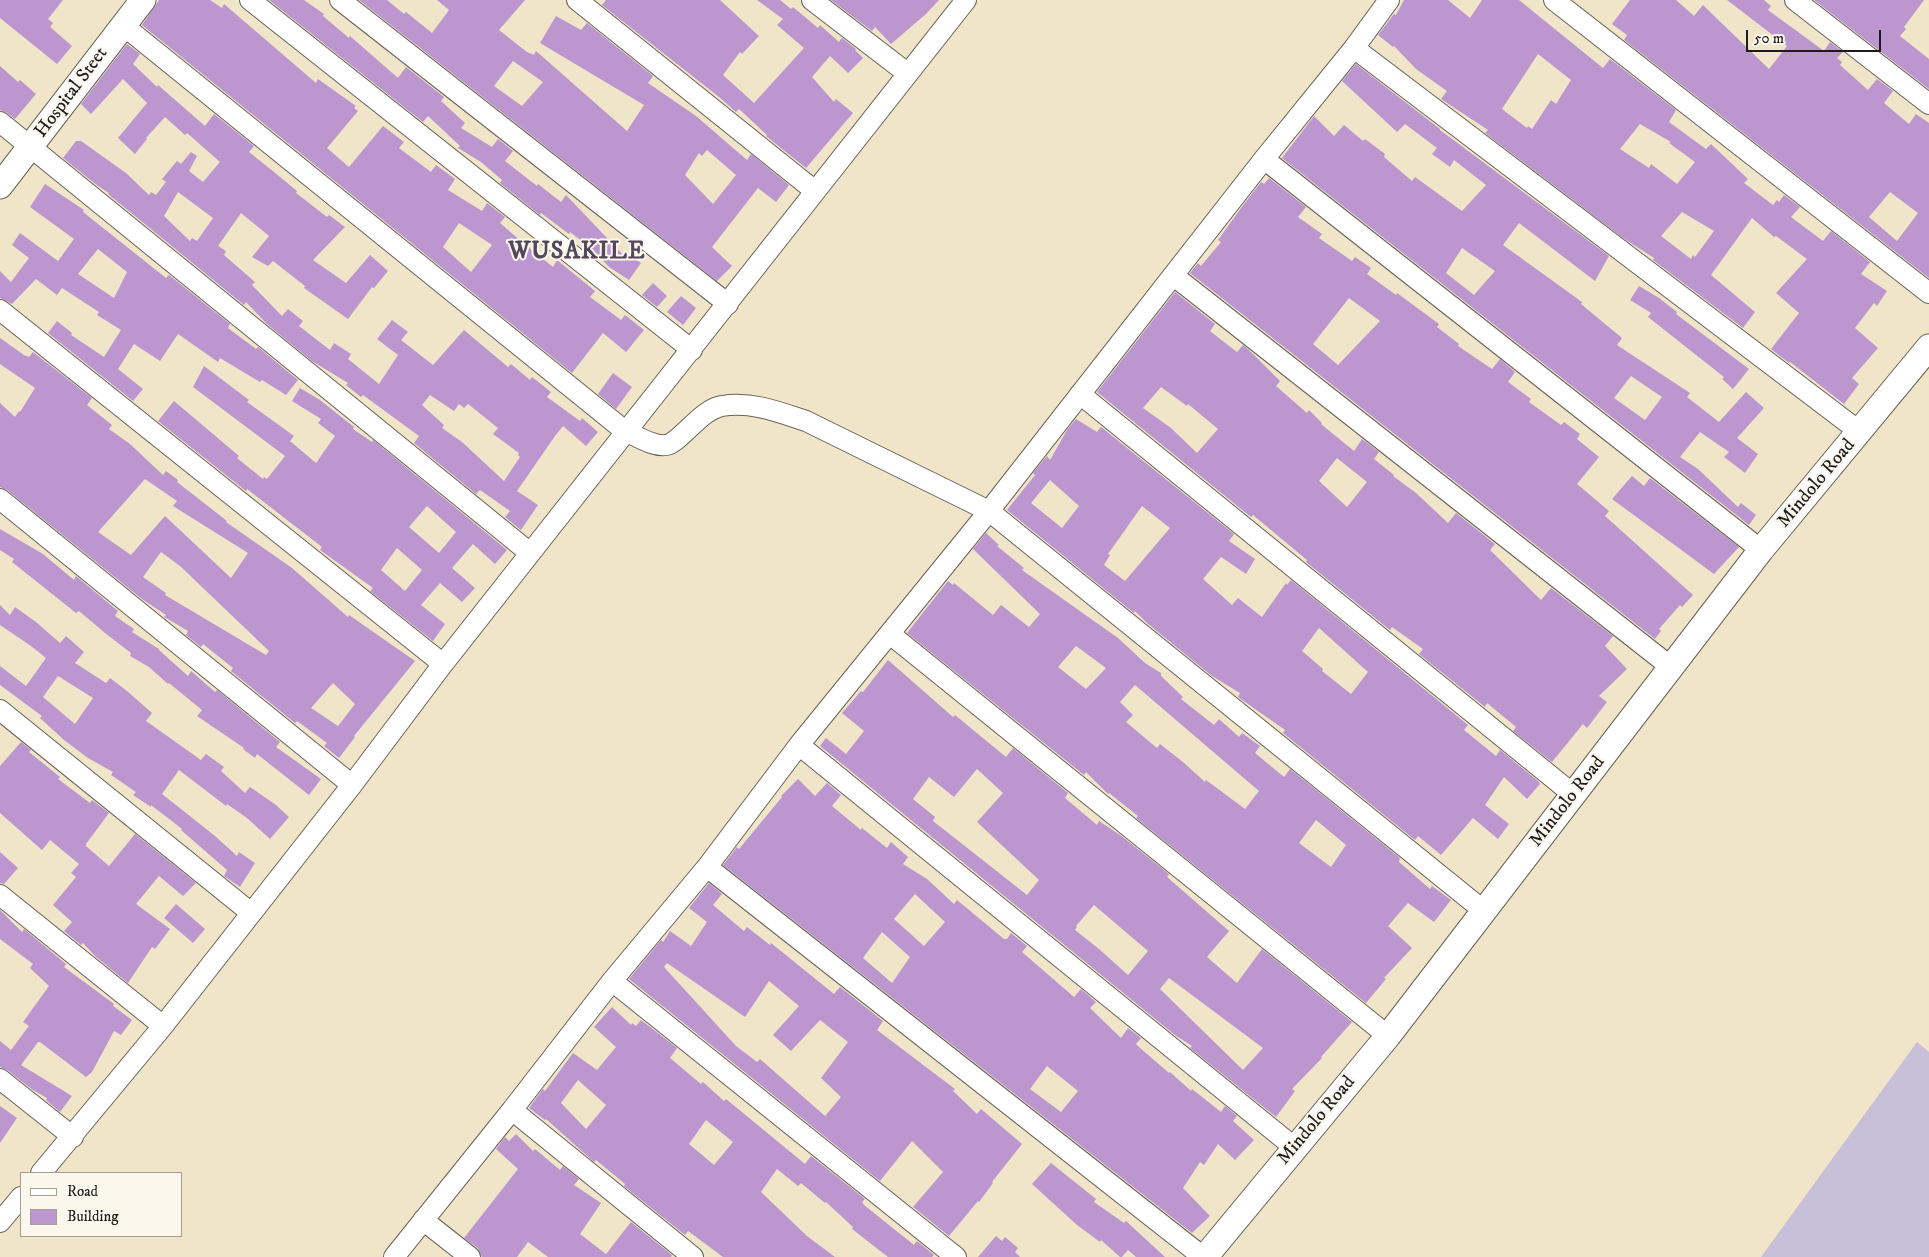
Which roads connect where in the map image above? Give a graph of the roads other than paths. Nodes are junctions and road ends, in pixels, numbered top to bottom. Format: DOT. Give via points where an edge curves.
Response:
graph roads {
  1 [pos="250,0"];
  2 [pos="340,0"];
  3 [pos="577,0"];
  4 [pos="812,0"];
  5 [pos="966,0"];
  6 [pos="1389,0"];
  7 [pos="1554,0"];
  8 [pos="1795,0"];
  9 [pos="133,8"];
  10 [pos="1354,48"];
  11 [pos="907,73"];
  12 [pos="1929,104"];
  13 [pos="0,122"];
  14 [pos="31,147"];
  15 [pos="1264,159"];
  16 [pos="0,186"];
  17 [pos="814,192"];
  18 [pos="1174,276"];
  19 [pos="1929,292"];
  20 [pos="728,304"];
  21 [pos="0,310"];
  22 [pos="1929,346"];
  23 [pos="692,350"];
  24 [pos="1080,394"];
  25 [pos="626,431"];
  26 [pos="1860,432"];
  27 [pos="0,499"];
  28 [pos="989,511"];
  29 [pos="1761,550"];
  30 [pos="530,552"];
  31 [pos="890,634"];
  32 [pos="443,664"];
  33 [pos="1671,667"];
  34 [pos="0,710"];
  35 [pos="799,745"];
  36 [pos="352,785"];
  37 [pos="1574,795"];
  38 [pos="707,868"];
  39 [pos="0,895"];
  40 [pos="1484,911"];
  41 [pos="250,912"];
  42 [pos="612,981"];
  43 [pos="163,1026"];
  44 [pos="1388,1036"];
  45 [pos="0,1079"];
  46 [pos="512,1110"];
  47 [pos="73,1137"];
  48 [pos="1295,1148"];
  49 [pos="43,1172"];
  50 [pos="20,1198"];
  51 [pos="423,1220"];
  52 [pos="0,1222"];
  53 [pos="394,1257"];
  54 [pos="470,1257"];
  55 [pos="693,1257"];
  56 [pos="956,1257"];
  57 [pos="1204,1257"];
  1 -- 23 [label="street"];
  2 -- 20 [label="street"];
  3 -- 17 [label="street"];
  4 -- 11 [label="street"];
  5 -- 11 [label="street"];
  6 -- 10 [label="street"];
  7 -- 19 [label="street"];
  8 -- 12 [label="street"];
  9 -- 14 [label="street, Hospital Steet"];
  9 -- 25 [label="street"];
  10 -- 15 [label="street"];
  10 -- 26 [label="street"];
  11 -- 17 [label="street"];
  13 -- 14 [label="street"];
  14 -- 16 [label="street, Hospital Steet"];
  14 -- 30 [label="street"];
  15 -- 18 [label="street"];
  15 -- 29 [label="street"];
  17 -- 20 [label="street"];
  18 -- 24 [label="street"];
  18 -- 33 [label="street"];
  20 -- 23 [label="street"];
  21 -- 32 [label="street"];
  22 -- 26 [label="street, Mindolo Road"];
  23 -- 25 [label="street"];
  24 -- 28 [label="street"];
  24 -- 37 [label="street"];
  25 -- 28 [label="street" via="652,443 666,445 700,417 721,406 774,409 806,421"];
  25 -- 30 [label="street"];
  26 -- 29 [label="street, Mindolo Road"];
  27 -- 36 [label="street"];
  28 -- 31 [label="street"];
  28 -- 40 [label="street"];
  29 -- 33 [label="street, Mindolo Road"];
  30 -- 32 [label="street"];
  31 -- 35 [label="street"];
  31 -- 44 [label="street"];
  32 -- 36 [label="street"];
  33 -- 37 [label="street, Mindolo Road"];
  34 -- 41 [label="street"];
  35 -- 38 [label="street"];
  35 -- 48 [label="street"];
  36 -- 41 [label="street"];
  37 -- 40 [label="street, Mindolo Road"];
  38 -- 42 [label="street"];
  38 -- 57 [label="street"];
  39 -- 43 [label="street"];
  40 -- 44 [label="street, Mindolo Road"];
  41 -- 43 [label="street"];
  42 -- 46 [label="street"];
  42 -- 56 [label="street"];
  43 -- 47 [label="street"];
  44 -- 48 [label="street, Mindolo Road"];
  45 -- 47 [label="street"];
  46 -- 51 [label="street"];
  46 -- 55 [label="street"];
  47 -- 49 [label="street"];
  48 -- 57 [label="street, Mindolo Road"];
  50 -- 52 [label="street"];
  51 -- 53 [label="street"];
  51 -- 54 [label="street"];
}
